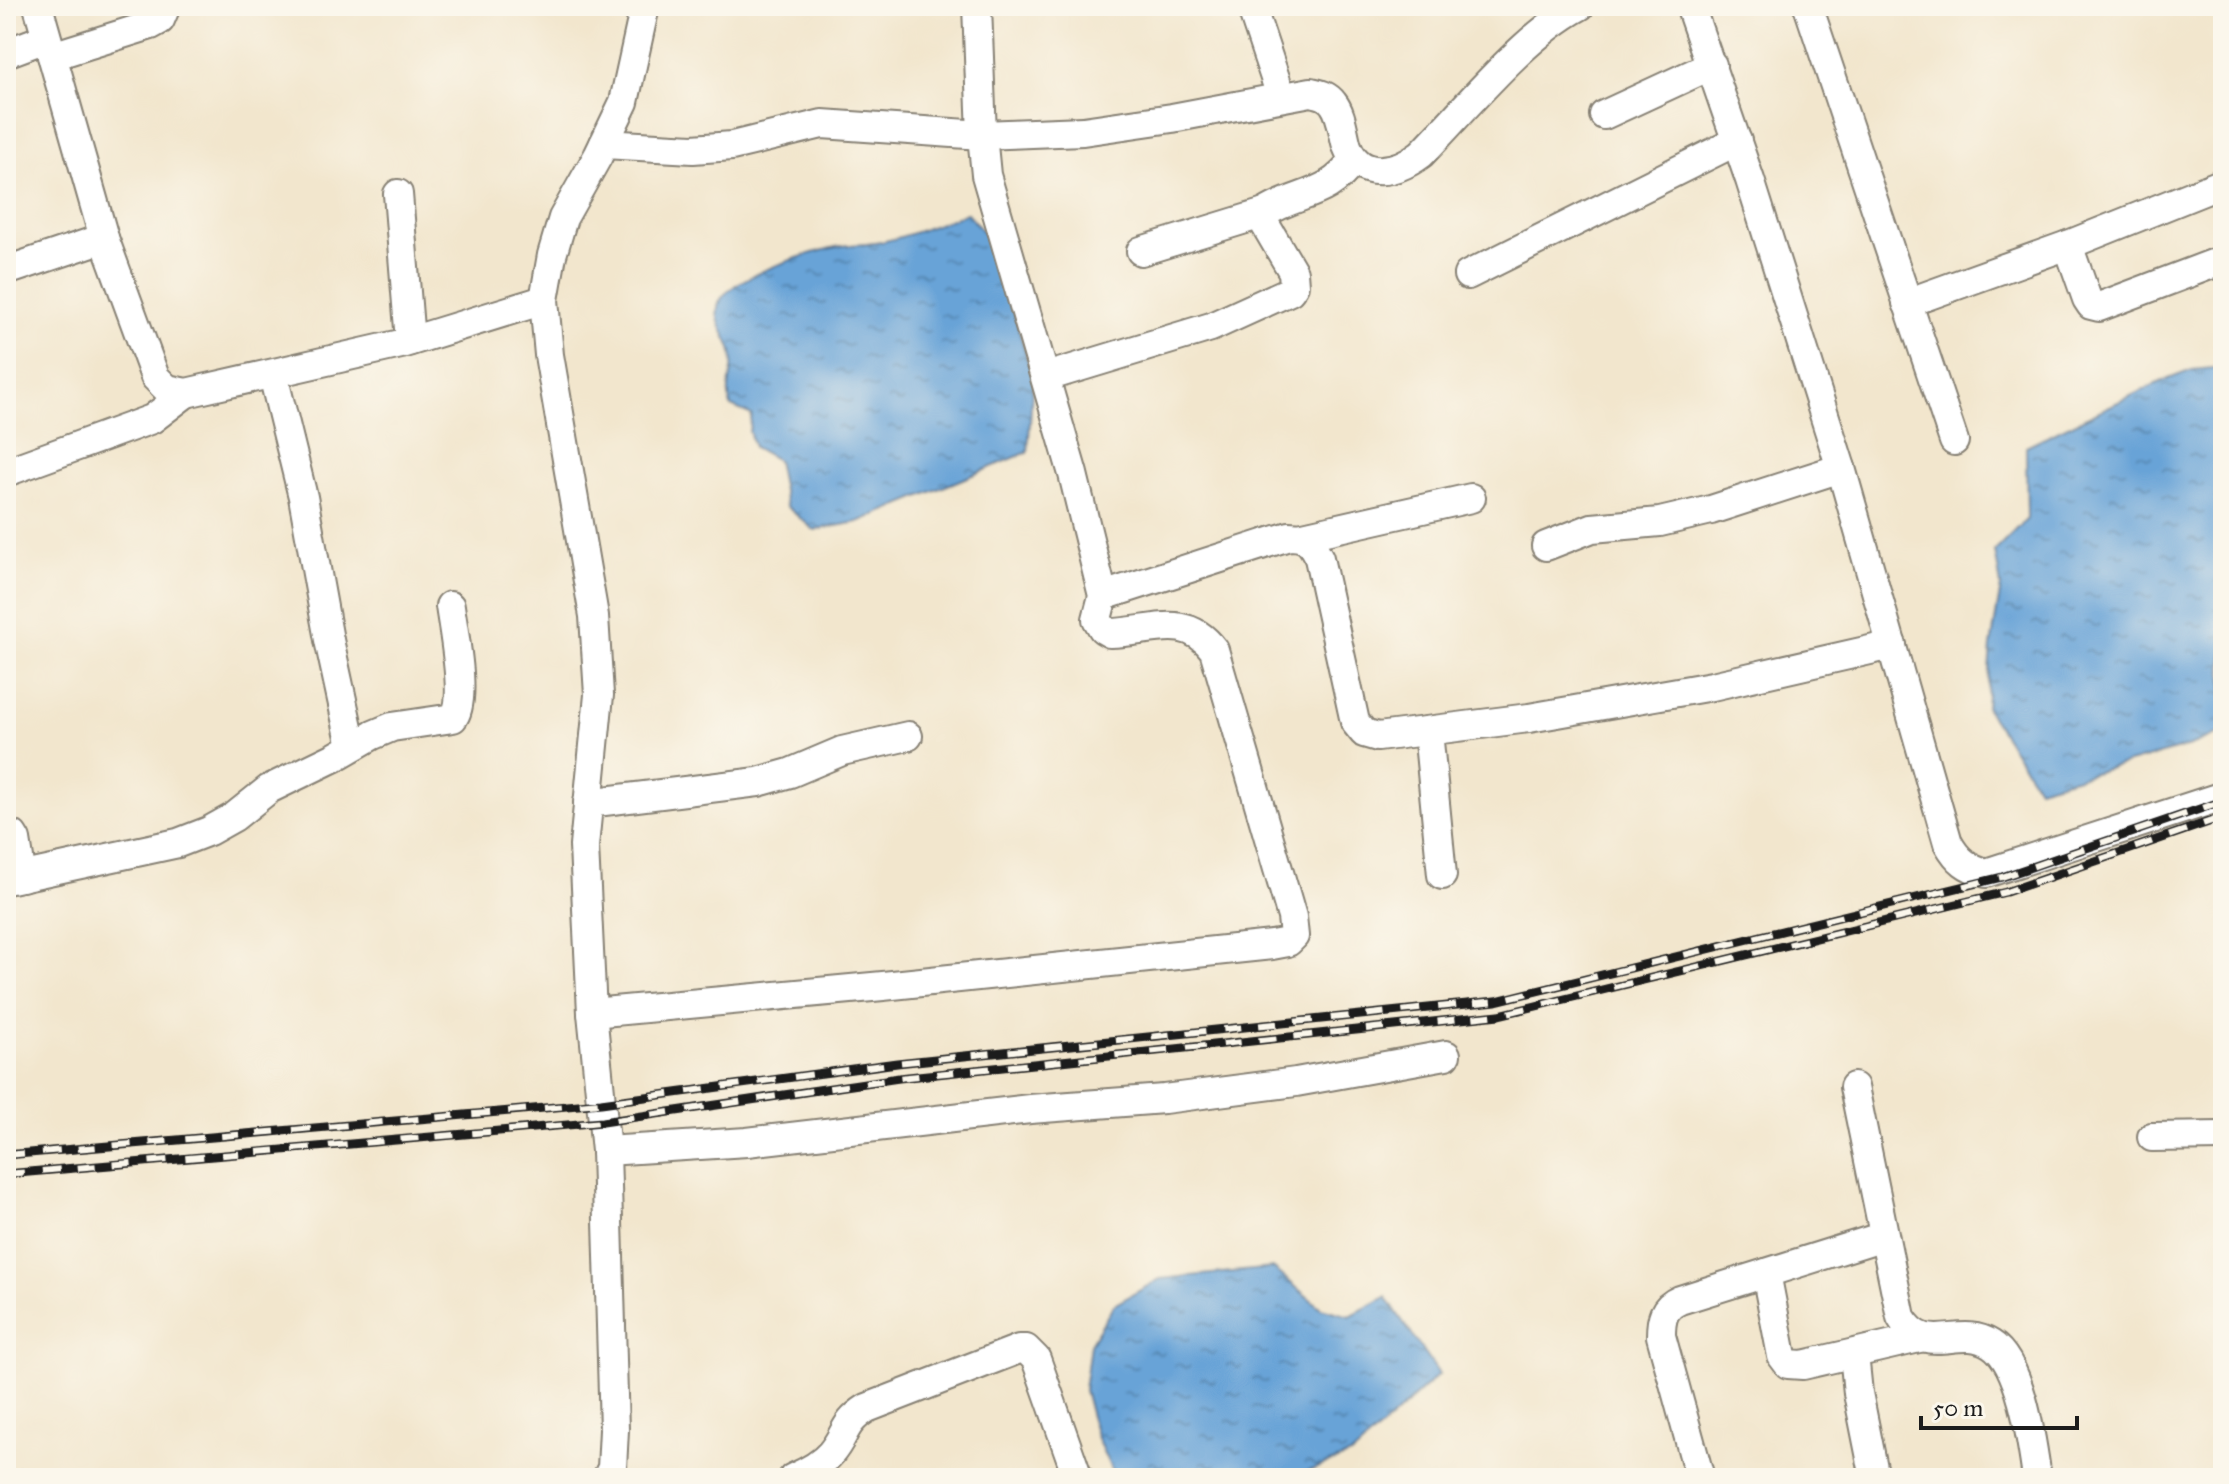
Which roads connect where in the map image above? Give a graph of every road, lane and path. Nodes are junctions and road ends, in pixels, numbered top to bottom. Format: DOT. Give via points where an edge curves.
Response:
graph roads {
  1 [pos="38,6"];
  2 [pos="166,6"];
  3 [pos="645,6"];
  4 [pos="977,6"];
  5 [pos="1251,6"];
  6 [pos="1580,6"];
  7 [pos="1690,6"];
  8 [pos="1808,6"];
  9 [pos="49,47"];
  10 [pos="6,53"];
  11 [pos="1712,65"];
  12 [pos="1281,96"];
  13 [pos="1604,115"];
  14 [pos="982,135"];
  15 [pos="1737,141"];
  16 [pos="604,144"];
  17 [pos="1354,160"];
  18 [pos="2223,183"];
  19 [pos="398,194"];
  20 [pos="1265,213"];
  21 [pos="104,238"];
  22 [pos="2068,245"];
  23 [pos="1141,251"];
  24 [pos="2223,260"];
  25 [pos="6,271"];
  26 [pos="1468,275"];
  27 [pos="544,300"];
  28 [pos="1907,303"];
  29 [pos="410,341"];
  30 [pos="273,375"];
  31 [pos="1046,377"];
  32 [pos="186,393"];
  33 [pos="1954,441"];
  34 [pos="1841,468"];
  35 [pos="6,472"];
  36 [pos="1471,498"];
  37 [pos="1303,536"];
  38 [pos="1546,546"];
  39 [pos="1103,596"];
  40 [pos="450,606"];
  41 [pos="1892,645"];
  42 [pos="1428,731"];
  43 [pos="908,736"];
  44 [pos="352,746"];
  45 [pos="2223,796"];
  46 [pos="588,803"];
  47 [pos="6,834"];
  48 [pos="1442,875"];
  49 [pos="14,878"];
  50 [pos="592,1013"];
  51 [pos="1446,1055"];
  52 [pos="1854,1087"];
  53 [pos="2223,1136"];
  54 [pos="2152,1137"];
  55 [pos="606,1151"];
  56 [pos="1884,1236"];
  57 [pos="1766,1273"];
  58 [pos="1919,1338"];
  59 [pos="1854,1354"];
  60 [pos="607,1478"];
  61 [pos="793,1478"];
  62 [pos="1078,1478"];
  63 [pos="1700,1478"];
  64 [pos="1875,1478"];
  65 [pos="2037,1478"];
  1 -- 9 [label="street"];
  2 -- 9 [label="street" via="151,25"];
  3 -- 16 [label="street" via="624,102"];
  4 -- 14 [label="street"];
  5 -- 12 [label="street"];
  6 -- 17 [label="street" via="1529,43 1408,164 1378,171"];
  7 -- 11 [label="street"];
  8 -- 28 [label="street"];
  9 -- 10 [label="street"];
  9 -- 21 [label="street"];
  11 -- 13 [label="street"];
  11 -- 15 [label="street"];
  12 -- 14 [label="street" via="1083,131"];
  12 -- 17 [label="street" via="1323,94 1335,105"];
  14 -- 16 [label="street" via="822,124 732,146"];
  14 -- 31 [label="street" via="986,175"];
  15 -- 26 [label="street"];
  15 -- 34 [label="street"];
  16 -- 27 [label="street" via="563,218"];
  17 -- 20 [label="street" via="1319,191"];
  18 -- 22 [label="street"];
  19 -- 29 [label="street"];
  20 -- 23 [label="street"];
  20 -- 31 [label="street" via="1266,226 1293,272 1290,291 1211,327"];
  21 -- 25 [label="street"];
  21 -- 32 [label="street" via="155,377 167,389"];
  22 -- 24 [label="street" via="2087,299 2099,307"];
  22 -- 28 [label="street"];
  27 -- 29 [label="street"];
  27 -- 46 [label="street" via="594,616 599,695"];
  28 -- 33 [label="street"];
  29 -- 30 [label="street"];
  30 -- 32 [label="street"];
  30 -- 44 [label="street"];
  31 -- 39 [label="street"];
  32 -- 35 [label="street" via="152,419"];
  34 -- 38 [label="street" via="1711,510 1660,522 1592,528"];
  34 -- 41 [label="street"];
  36 -- 37 [label="street"];
  37 -- 39 [label="street" via="1289,536"];
  37 -- 42 [label="street" via="1319,558 1355,722 1364,733 1378,737"];
  39 -- 50 [label="street" via="1097,619 1110,633 1190,628 1214,650 1292,917 1294,936 1288,942"];
  40 -- 44 [label="street" via="458,712 445,720 392,727"];
  41 -- 42 [label="street" via="1712,686"];
  41 -- 45 [label="street" via="1948,843 1967,867 1986,873 2008,868"];
  42 -- 48 [label="street"];
  43 -- 46 [label="street" via="842,751 758,782"];
  44 -- 49 [label="street" via="269,789 209,831 178,843"];
  46 -- 50 [label="street" via="584,846"];
  47 -- 49 [label="street" via="16,840"];
  50 -- 55 [label="street"];
  51 -- 55 [label="street" via="1164,1099 747,1142"];
  52 -- 56 [label="street"];
  53 -- 54 [label="street"];
  55 -- 60 [label="street" via="614,1430"];
  56 -- 57 [label="street"];
  56 -- 58 [label="street" via="1901,1317"];
  57 -- 59 [label="street" via="1788,1364"];
  57 -- 63 [label="street" via="1671,1303 1661,1320"];
  58 -- 59 [label="street"];
  58 -- 65 [label="street" via="1978,1338 2001,1353 2020,1393"];
  59 -- 64 [label="street"];
  61 -- 62 [label="street" via="820,1464 853,1417 867,1408 1019,1349 1036,1359"];
}
